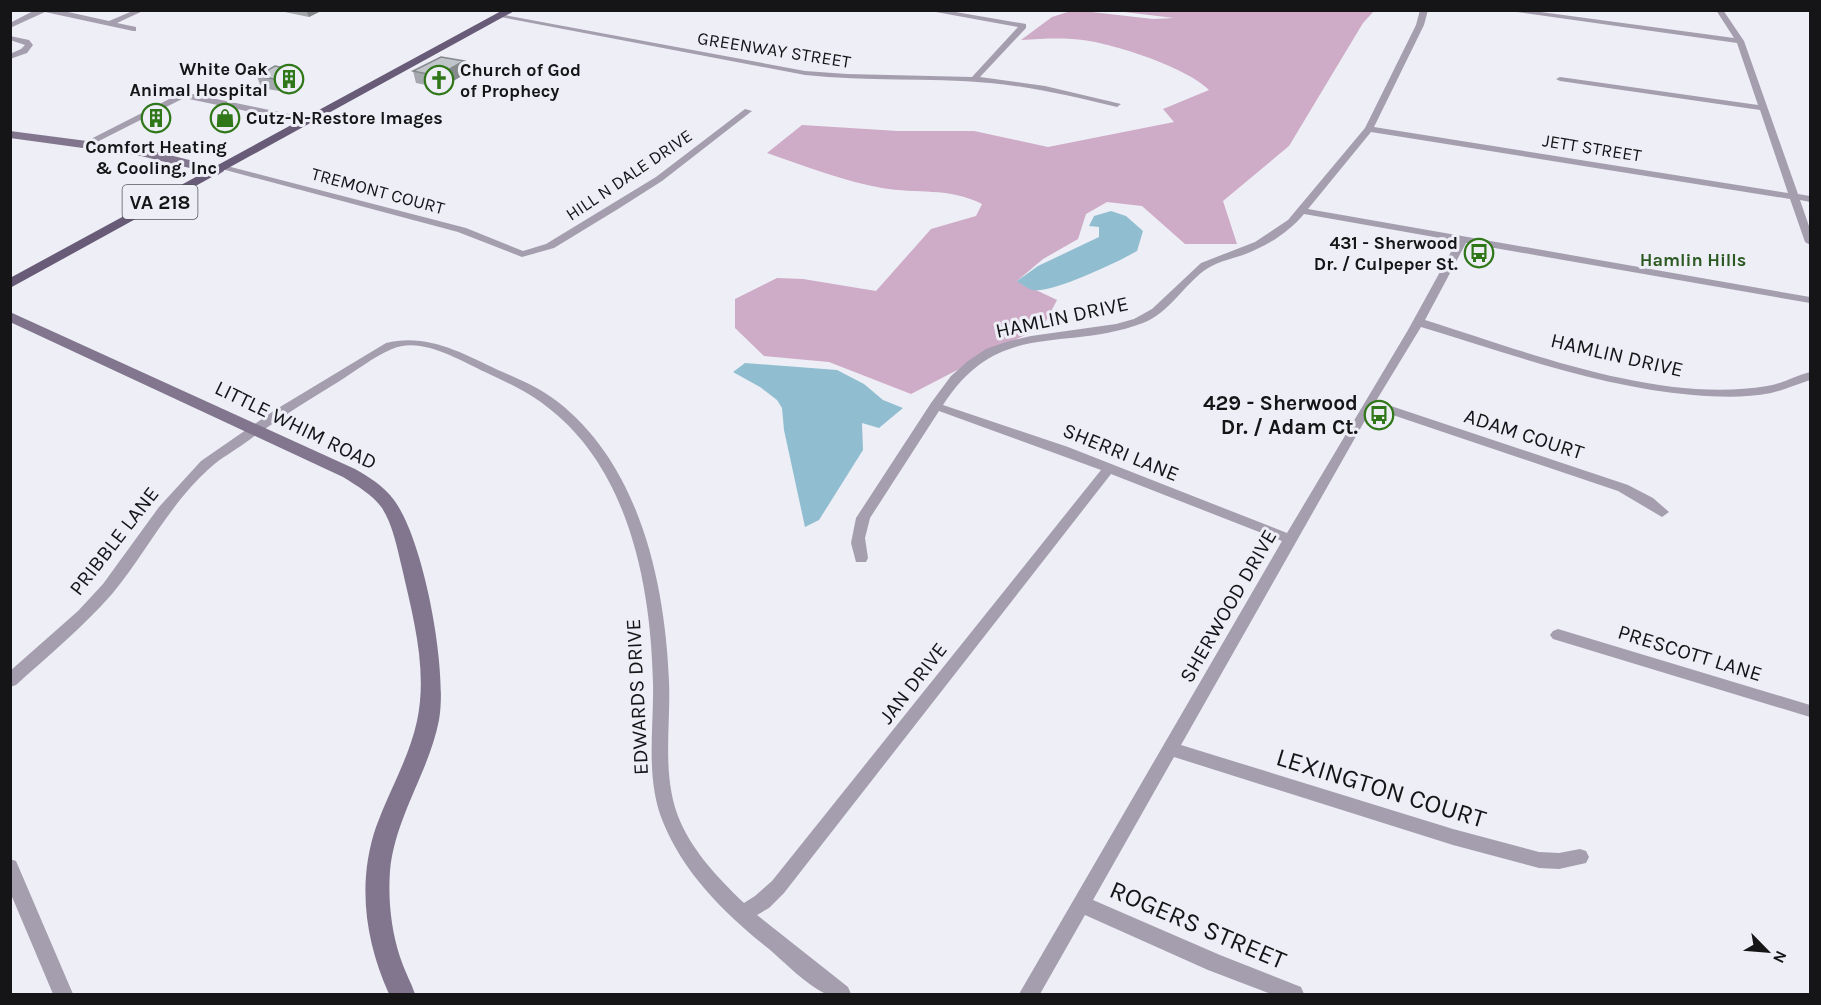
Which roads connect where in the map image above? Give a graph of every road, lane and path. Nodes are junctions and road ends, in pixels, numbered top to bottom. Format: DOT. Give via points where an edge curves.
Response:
graph roads {
  1 [pos="42,10"];
  2 [pos="47,10"];
  3 [pos="142,10"];
  4 [pos="511,10"];
  5 [pos="928,10"];
  6 [pos="1424,10"];
  7 [pos="1505,10"];
  8 [pos="1719,10"];
  9 [pos="499,16"];
  10 [pos="109,24"];
  11 [pos="10,26"];
  12 [pos="133,29"];
  13 [pos="10,38"];
  14 [pos="1740,41"];
  15 [pos="10,57"];
  16 [pos="974,79"];
  17 [pos="1560,80"];
  18 [pos="1117,104"];
  19 [pos="1764,108"];
  20 [pos="748,111"];
  21 [pos="308,121"];
  22 [pos="1369,129"];
  23 [pos="10,134"];
  24 [pos="84,145"];
  25 [pos="220,169"];
  26 [pos="1795,196"];
  27 [pos="1810,199"];
  28 [pos="1302,211"];
  29 [pos="1463,239"];
  30 [pos="1810,242"];
  31 [pos="522,254"];
  32 [pos="10,282"];
  33 [pos="1810,300"];
  34 [pos="10,316"];
  35 [pos="1419,322"];
  36 [pos="1810,375"];
  37 [pos="1369,403"];
  38 [pos="935,406"];
  39 [pos="253,430"];
  40 [pos="1109,468"];
  41 [pos="1662,512"];
  42 [pos="1290,539"];
  43 [pos="861,558"];
  44 [pos="1558,635"];
  45 [pos="10,681"];
  46 [pos="1810,711"];
  47 [pos="1170,749"];
  48 [pos="1580,857"];
  49 [pos="10,867"];
  50 [pos="1081,904"];
  51 [pos="742,914"];
  52 [pos="63,994"];
  53 [pos="402,994"];
  54 [pos="841,994"];
  55 [pos="1029,994"];
  56 [pos="1293,994"];
  1 -- 11 [label="street"];
  2 -- 10 [label="street"];
  3 -- 10 [label="street"];
  4 -- 9 [label="main road, VA 218"];
  5 -- 16 [label="street" via="1023,26"];
  6 -- 22 [label="street, HAMLIN DRIVE"];
  7 -- 14 [label="street"];
  8 -- 14 [label="street"];
  9 -- 16 [label="street, GREENWAY STREET" via="815,74 867,79"];
  9 -- 21 [label="main road, VA 218"];
  10 -- 12 [label="street"];
  13 -- 15 [label="street" via="29,45"];
  14 -- 19 [label="street"];
  16 -- 18 [label="street, GREENWAY STREET"];
  17 -- 19 [label="street"];
  19 -- 26 [label="street"];
  20 -- 31 [label="street, HILL N DALE DRIVE" via="659,179 615,207 550,246"];
  21 -- 24 [label="street" via="183,95"];
  21 -- 25 [label="main road, VA 218"];
  22 -- 26 [label="street, JETT STREET"];
  22 -- 28 [label="street, HAMLIN DRIVE"];
  23 -- 24 [label="street"];
  24 -- 25 [label="street"];
  25 -- 31 [label="street, TREMONT COURT" via="462,230"];
  25 -- 32 [label="main road, VA 218"];
  26 -- 27 [label="street, JETT STREET"];
  26 -- 30 [label="street"];
  28 -- 29 [label="street"];
  28 -- 38 [label="street, HAMLIN DRIVE" via="1272,238 1201,268 1164,307 1141,320 1110,329 1019,342 983,355 960,373"];
  29 -- 33 [label="street"];
  29 -- 35 [label="street, SHERWOOD DRIVE"];
  34 -- 39 [label="street, LITTLE WHIM ROAD"];
  35 -- 36 [label="street, HAMLIN DRIVE" via="1566,366 1676,390 1747,392 1790,384"];
  35 -- 37 [label="street, SHERWOOD DRIVE"];
  37 -- 41 [label="street, ADAM COURT" via="1623,488"];
  37 -- 42 [label="street, SHERWOOD DRIVE"];
  38 -- 40 [label="street, SHERRI LANE"];
  38 -- 43 [label="street, HAMLIN DRIVE" via="863,519 858,530"];
  39 -- 45 [label="street, PRIBBLE LANE" via="190,480 108,588"];
  39 -- 51 [label="street, EDWARDS DRIVE" via="380,348 408,341 424,343 510,378 563,413 583,434 612,479 644,557 661,681 660,777 672,823 714,886"];
  39 -- 53 [label="street, LITTLE WHIM ROAD" via="370,486 393,510 402,534 420,608 431,689 422,742 387,829 377,890 383,945"];
  40 -- 42 [label="street, SHERRI LANE"];
  40 -- 51 [label="street, JAN DRIVE" via="778,887"];
  42 -- 47 [label="street, SHERWOOD DRIVE"];
  44 -- 46 [label="street, PRESCOTT LANE"];
  47 -- 48 [label="street, LEXINGTON COURT" via="1539,860"];
  47 -- 50 [label="street, SHERWOOD DRIVE"];
  49 -- 52 [label="street"];
  50 -- 55 [label="street, SHERWOOD DRIVE"];
  50 -- 56 [label="street, ROGERS STREET"];
  51 -- 54 [label="street, EDWARDS DRIVE"];
}
